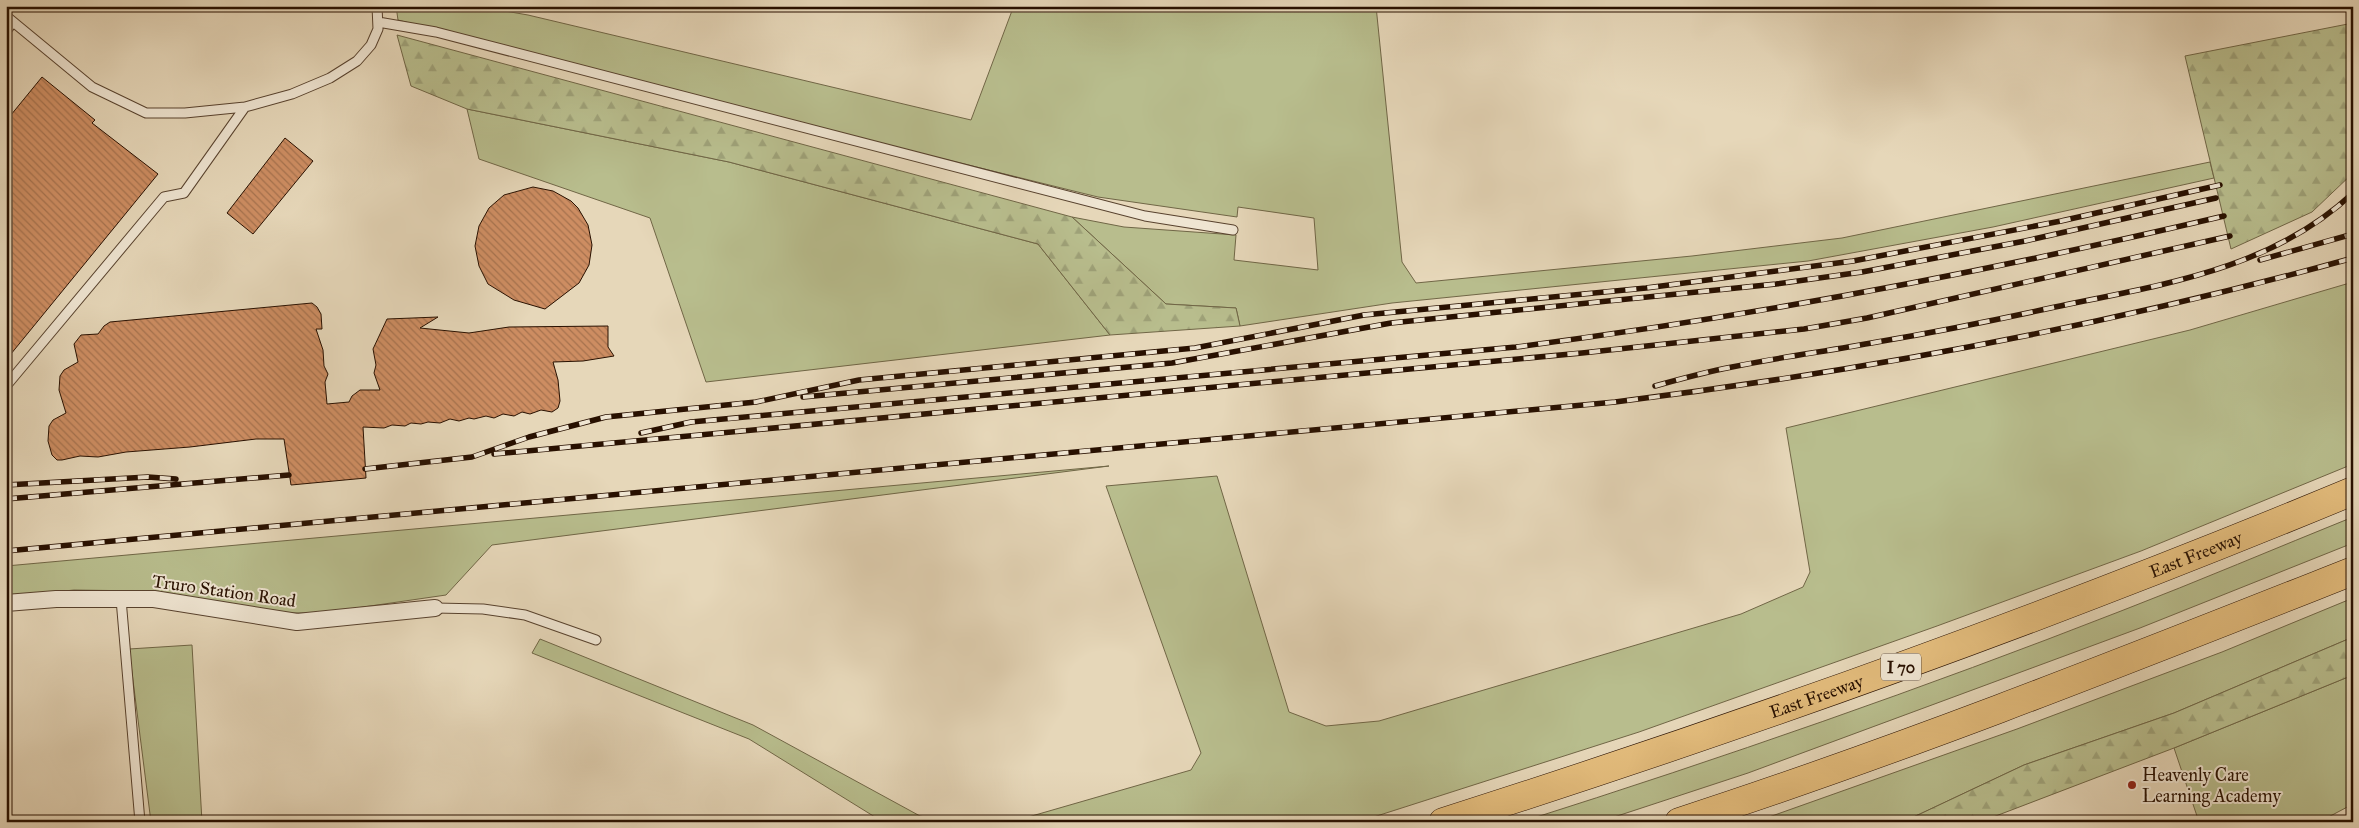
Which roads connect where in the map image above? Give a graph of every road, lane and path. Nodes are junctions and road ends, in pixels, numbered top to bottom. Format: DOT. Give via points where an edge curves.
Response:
graph roads {
  1 [pos="377,6"];
  2 [pos="10,19"];
  3 [pos="378,22"];
  4 [pos="6,31"];
  5 [pos="245,107"];
  6 [pos="1233,230"];
  7 [pos="6,386"];
  8 [pos="2353,491"];
  9 [pos="2353,571"];
  10 [pos="121,599"];
  11 [pos="6,603"];
  12 [pos="435,608"];
  13 [pos="596,640"];
  14 [pos="140,822"];
  15 [pos="1443,822"];
  16 [pos="1679,822"];
  1 -- 3 [label="lane"];
  2 -- 4 [label="lane"];
  2 -- 5 [label="lane" via="92,87 146,113"];
  3 -- 5 [label="lane" via="371,45 350,66 292,94"];
  3 -- 6 [label="lane" via="436,32 1145,216"];
  5 -- 7 [label="lane" via="184,193 164,197"];
  8 -- 15 [label="highway, East Freeway / I 70" via="2137,579 1922,659 1636,761"];
  9 -- 16 [label="highway" via="2032,698"];
  10 -- 11 [label="street, Truro Station Road" via="56,598"];
  10 -- 12 [label="street, Truro Station Road" via="154,599 297,622"];
  10 -- 14 [label="lane"];
  12 -- 13 [label="lane" via="483,609 525,615"];
}
